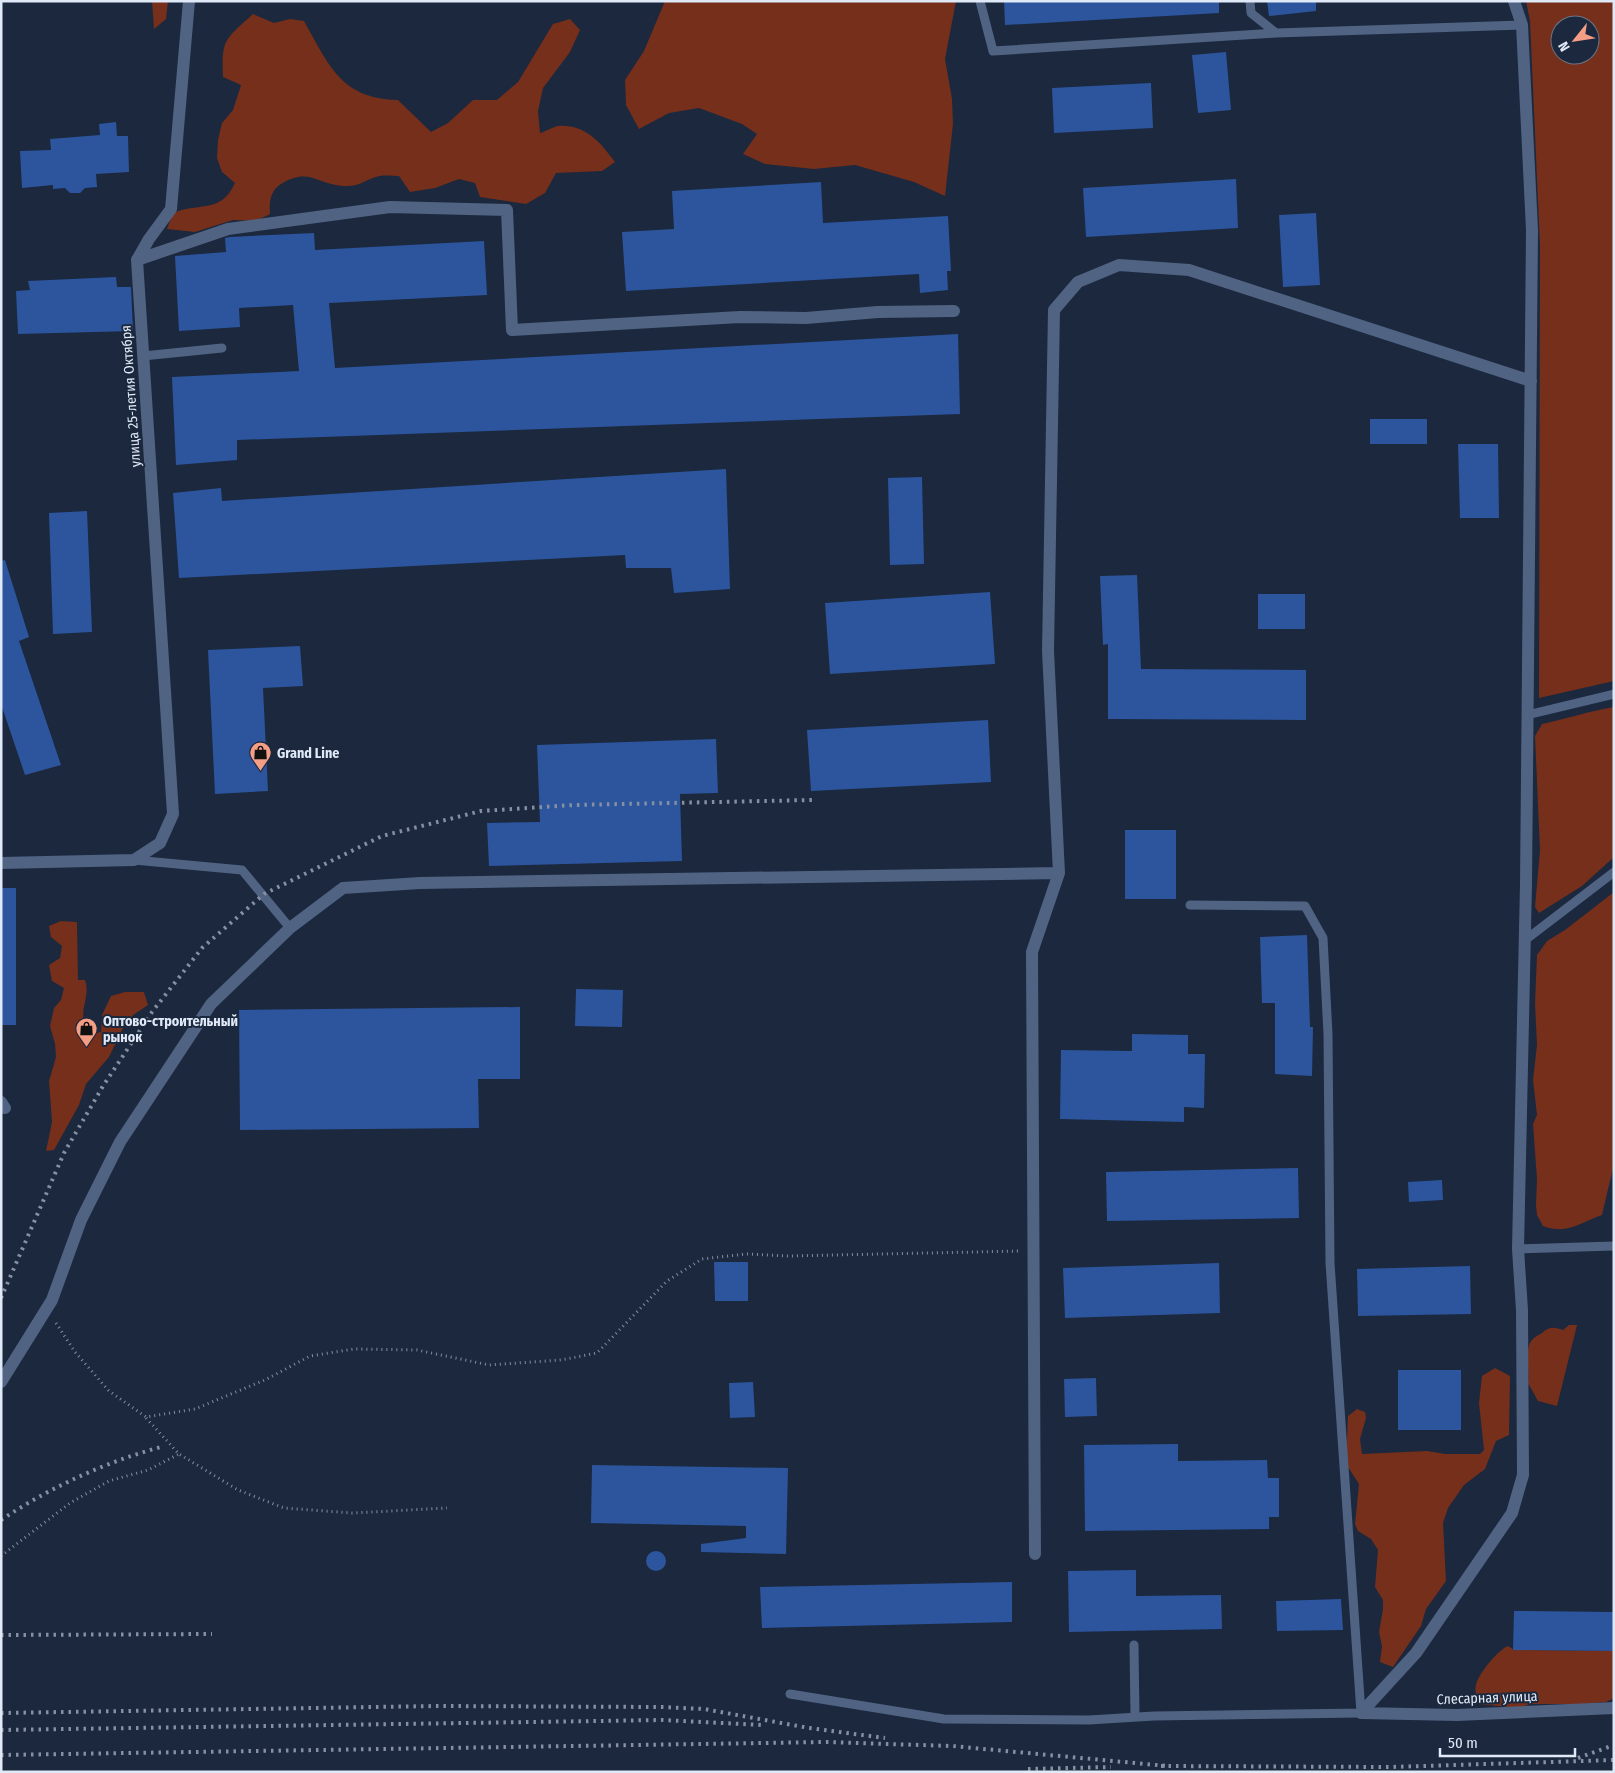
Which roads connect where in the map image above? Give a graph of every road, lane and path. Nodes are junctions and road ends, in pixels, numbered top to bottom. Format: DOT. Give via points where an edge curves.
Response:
graph roads {
  1 [pos="189,1"];
  2 [pos="980,1"];
  3 [pos="1250,1"];
  4 [pos="1514,1"];
  5 [pos="1522,25"];
  6 [pos="1276,33"];
  7 [pos="137,260"];
  8 [pos="954,311"];
  9 [pos="222,348"];
  10 [pos="143,356"];
  11 [pos="1531,381"];
  12 [pos="1614,694"];
  13 [pos="1527,715"];
  14 [pos="134,860"];
  15 [pos="1,863"];
  16 [pos="1614,872"];
  17 [pos="1059,873"];
  18 [pos="1190,904"];
  19 [pos="290,928"];
  20 [pos="1524,941"];
  21 [pos="1614,1246"];
  22 [pos="1518,1249"];
  23 [pos="1033,1250"];
  24 [pos="46,1310"];
  25 [pos="1,1382"];
  26 [pos="146,1417"];
  27 [pos="179,1454"];
  28 [pos="447,1508"];
  29 [pos="1035,1554"];
  30 [pos="1,1556"];
  31 [pos="1134,1645"];
  32 [pos="790,1694"];
  33 [pos="1614,1708"];
  34 [pos="1361,1713"];
  35 [pos="1135,1717"];
  1 -- 7 [label="street" via="171,209"];
  2 -- 6 [label="lane" via="993,51"];
  3 -- 6 [label="lane" via="1251,13"];
  4 -- 5 [label="street"];
  5 -- 6 [label="lane"];
  5 -- 11 [label="street" via="1532,230"];
  7 -- 8 [label="street" via="228,229 380,208 507,210 512,330 740,317 806,318 878,312"];
  7 -- 10 [label="street, улица 25-летия Октября"];
  9 -- 10 [label="lane"];
  10 -- 14 [label="street, улица 25-летия Октября" via="173,814 160,844"];
  11 -- 13 [label="street"];
  11 -- 17 [label="street" via="1189,270 1119,265 1078,282 1054,310 1048,651"];
  12 -- 13 [label="lane"];
  13 -- 20 [label="street"];
  14 -- 15 [label="street"];
  14 -- 19 [label="lane" via="242,870"];
  16 -- 20 [label="lane"];
  17 -- 19 [label="street" via="420,882 362,886 343,888"];
  17 -- 23 [label="street" via="1032,952"];
  18 -- 34 [label="lane" via="1305,906 1323,938 1328,1034 1330,1263"];
  19 -- 24 [label="street" via="211,1004 120,1142 81,1220"];
  20 -- 22 [label="street"];
  21 -- 22 [label="lane"];
  22 -- 34 [label="street" via="1522,1310 1523,1475 1512,1513 1416,1653"];
  23 -- 26 [label="path" via="799,1256 746,1254 702,1259 668,1281 597,1353 561,1360 489,1365 417,1350 354,1349 310,1356 267,1379 195,1408"];
  23 -- 29 [label="street"];
  24 -- 25 [label="street"];
  24 -- 26 [label="path" via="109,1391"];
  26 -- 27 [label="path"];
  27 -- 28 [label="path" via="238,1490 284,1508 352,1513"];
  27 -- 30 [label="path" via="148,1470 109,1481 70,1503"];
  31 -- 35 [label="lane"];
  32 -- 35 [label="lane" via="944,1719 1089,1720"];
  33 -- 34 [label="street, Слесарная улица" via="1457,1715"];
  34 -- 35 [label="lane"];
}
